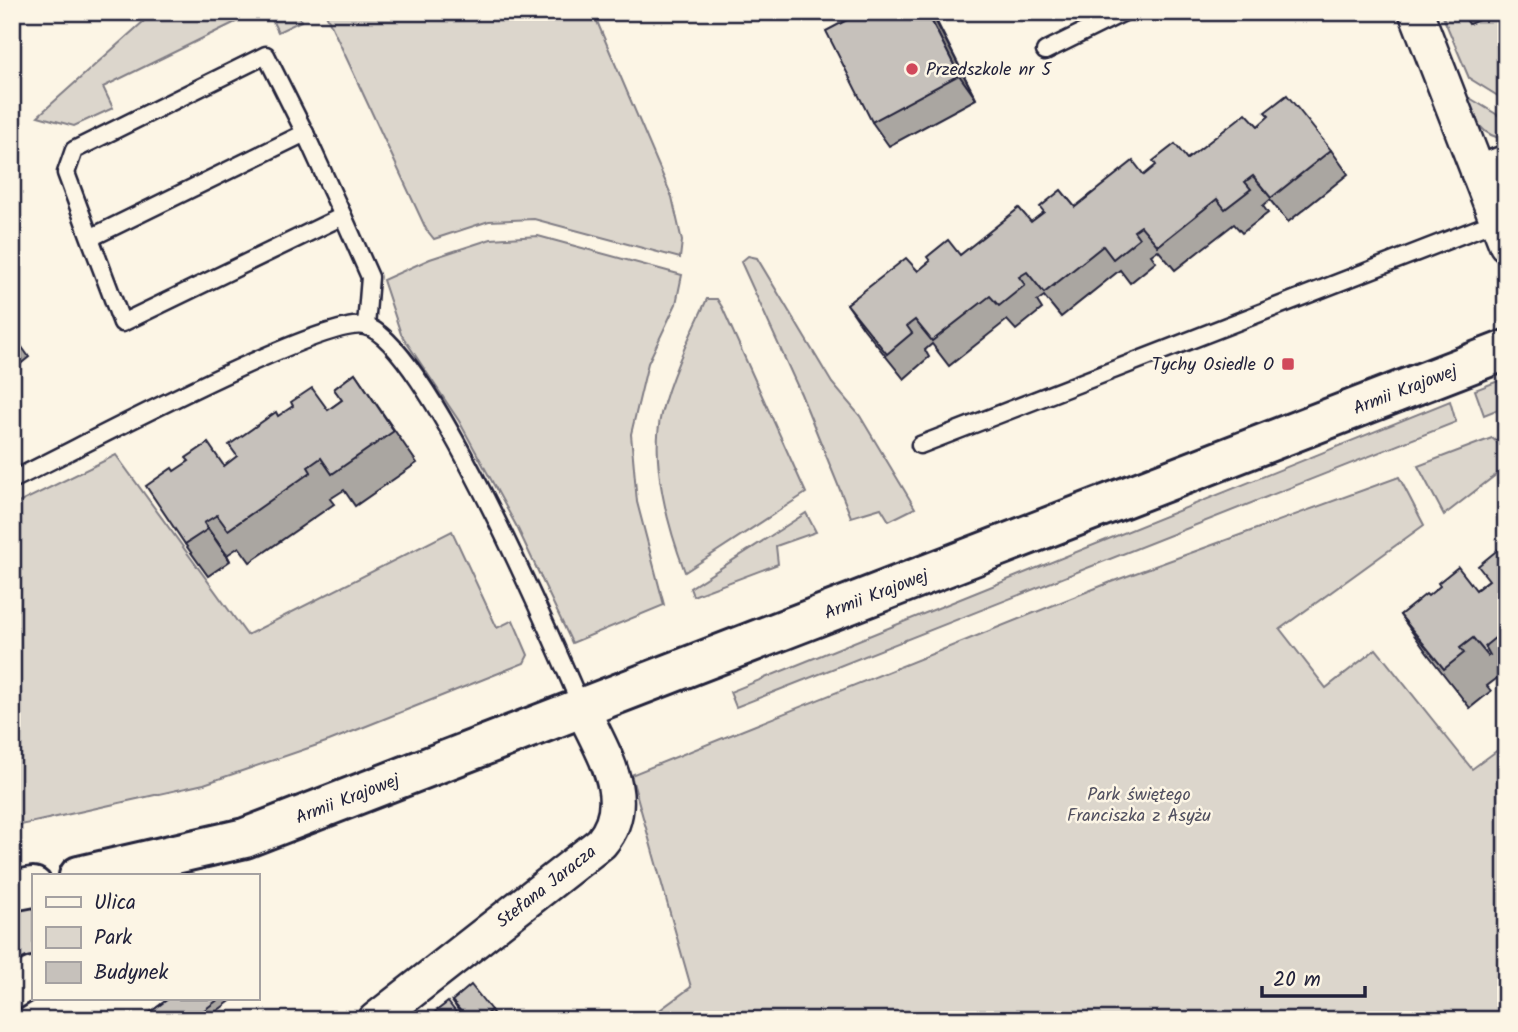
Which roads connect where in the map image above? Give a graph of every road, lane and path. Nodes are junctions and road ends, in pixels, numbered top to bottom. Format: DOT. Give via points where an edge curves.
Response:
graph roads {
  1 [pos="1124,12"];
  2 [pos="1416,12"];
  3 [pos="1045,51"];
  4 [pos="304,133"];
  5 [pos="1492,167"];
  6 [pos="344,216"];
  7 [pos="1501,233"];
  8 [pos="90,238"];
  9 [pos="366,326"];
  10 [pos="1506,349"];
  11 [pos="920,445"];
  12 [pos="12,480"];
  13 [pos="582,708"];
  14 [pos="245,838"];
  15 [pos="88,874"];
  16 [pos="190,874"];
  17 [pos="32,887"];
  18 [pos="12,891"];
  19 [pos="32,978"];
  20 [pos="12,990"];
  21 [pos="374,1020"];
  1 -- 3 [label="lane"];
  2 -- 5 [label="street"];
  4 -- 6 [label="lane"];
  4 -- 8 [label="lane"];
  4 -- 8 [label="lane" via="267,55 74,150 66,173"];
  5 -- 7 [label="street"];
  6 -- 8 [label="lane" via="122,323"];
  6 -- 9 [label="lane" via="370,277"];
  7 -- 11 [label="lane"];
  9 -- 12 [label="lane" via="325,330"];
  9 -- 13 [label="lane" via="400,352 460,448"];
  10 -- 13 [label="street, Armii Krajowej"];
  13 -- 14 [label="street, Armii Krajowej"];
  13 -- 21 [label="street, Stefana Jaracza" via="616,785 618,808 611,830 601,843"];
  14 -- 15 [label="street, Armii Krajowej"];
  14 -- 16 [label="street, Armii Krajowej"];
  17 -- 18 [label="street"];
  19 -- 20 [label="street"];
}
